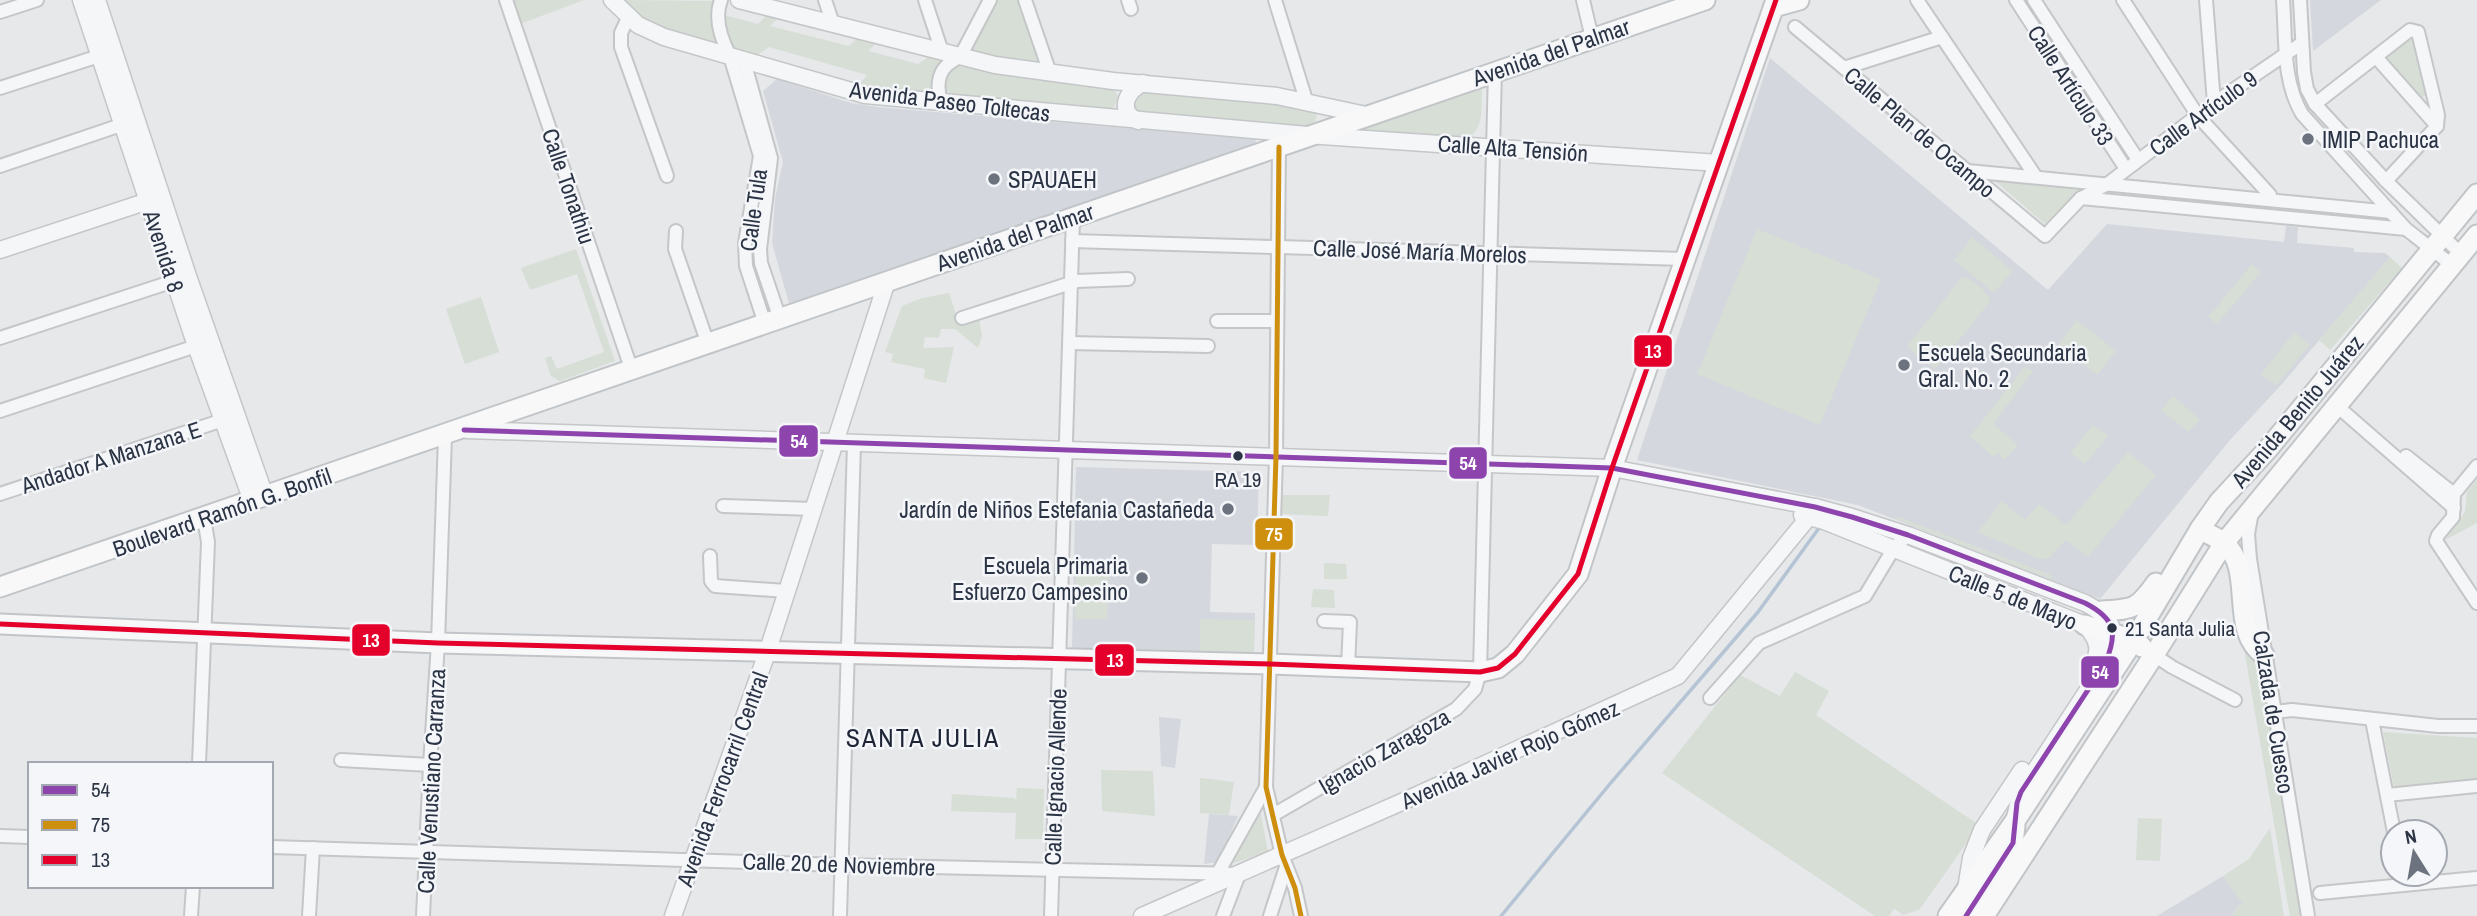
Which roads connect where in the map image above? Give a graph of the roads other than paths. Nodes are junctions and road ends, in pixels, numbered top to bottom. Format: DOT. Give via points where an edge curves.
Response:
graph roads {
  1 [pos="37,0"];
  2 [pos="81,0"];
  3 [pos="97,0"];
  4 [pos="506,0"];
  5 [pos="612,0"];
  6 [pos="721,0"];
  7 [pos="739,0"];
  8 [pos="825,0"];
  9 [pos="925,0"];
  10 [pos="990,0"];
  11 [pos="1025,0"];
  12 [pos="1275,0"];
  13 [pos="1583,0"];
  14 [pos="1705,0"];
  15 [pos="1799,0"];
  16 [pos="1917,0"];
  17 [pos="2016,0"];
  18 [pos="2035,0"];
  19 [pos="2123,0"];
  20 [pos="2206,0"];
  21 [pos="2283,0"];
  22 [pos="2300,0"];
  23 [pos="1775,4"];
  24 [pos="0,12"];
  25 [pos="628,18"];
  26 [pos="833,24"];
  27 [pos="1795,27"];
  28 [pos="1941,37"];
  29 [pos="1592,38"];
  30 [pos="2302,43"];
  31 [pos="942,52"];
  32 [pos="2287,54"];
  33 [pos="99,56"];
  34 [pos="960,57"];
  35 [pos="2375,57"];
  36 [pos="737,58"];
  37 [pos="1844,68"];
  38 [pos="1495,70"];
  39 [pos="1050,73"];
  40 [pos="1113,80"];
  41 [pos="1143,83"];
  42 [pos="0,88"];
  43 [pos="1306,100"];
  44 [pos="941,102"];
  45 [pos="2214,103"];
  46 [pos="2315,104"];
  47 [pos="1366,115"];
  48 [pos="2198,116"];
  49 [pos="1103,118"];
  50 [pos="1138,121"];
  51 [pos="121,125"];
  52 [pos="2437,126"];
  53 [pos="1307,135"];
  54 [pos="1494,146"];
  55 [pos="1279,147"];
  56 [pos="2138,160"];
  57 [pos="1719,163"];
  58 [pos="0,166"];
  59 [pos="2126,169"];
  60 [pos="1967,171"];
  61 [pos="667,176"];
  62 [pos="2036,177"];
  63 [pos="2386,181"];
  64 [pos="2106,185"];
  65 [pos="2477,194"];
  66 [pos="2081,198"];
  67 [pos="155,199"];
  68 [pos="2277,201"];
  69 [pos="2391,212"];
  70 [pos="2282,217"];
  71 [pos="1073,218"];
  72 [pos="2406,229"];
  73 [pos="676,231"];
  74 [pos="2477,234"];
  75 [pos="2045,236"];
  76 [pos="1072,241"];
  77 [pos="2437,242"];
  78 [pos="1278,247"];
  79 [pos="0,250"];
  80 [pos="1490,254"];
  81 [pos="1684,259"];
  82 [pos="2457,259"];
  83 [pos="181,279"];
  84 [pos="1128,279"];
  85 [pos="887,281"];
  86 [pos="1071,283"];
  87 [pos="962,318"];
  88 [pos="1277,320"];
  89 [pos="773,321"];
  90 [pos="1217,321"];
  91 [pos="0,338"];
  92 [pos="1070,343"];
  93 [pos="204,344"];
  94 [pos="708,344"];
  95 [pos="1208,346"];
  96 [pos="632,371"];
  97 [pos="2337,406"];
  98 [pos="0,411"];
  99 [pos="223,420"];
  100 [pos="464,429"];
  101 [pos="444,436"];
  102 [pos="835,443"];
  103 [pos="854,444"];
  104 [pos="1066,450"];
  105 [pos="1276,456"];
  106 [pos="1484,462"];
  107 [pos="2477,466"];
  108 [pos="1612,468"];
  109 [pos="2416,470"];
  110 [pos="0,494"];
  111 [pos="2454,494"];
  112 [pos="258,499"];
  113 [pos="723,506"];
  114 [pos="2253,507"];
  115 [pos="2454,508"];
  116 [pos="813,509"];
  117 [pos="1812,513"];
  118 [pos="204,518"];
  119 [pos="2200,529"];
  120 [pos="1908,535"];
  121 [pos="2224,543"];
  122 [pos="1894,548"];
  123 [pos="710,556"];
  124 [pos="2176,568"];
  125 [pos="0,587"];
  126 [pos="786,591"];
  127 [pos="2477,603"];
  128 [pos="2101,611"];
  129 [pos="1324,621"];
  130 [pos="0,624"];
  131 [pos="2085,625"];
  132 [pos="204,634"];
  133 [pos="2113,634"];
  134 [pos="2134,640"];
  135 [pos="439,643"];
  136 [pos="767,653"];
  137 [pos="847,654"];
  138 [pos="2154,655"];
  139 [pos="2264,655"];
  140 [pos="1059,658"];
  141 [pos="1270,664"];
  142 [pos="1348,667"];
  143 [pos="1480,672"];
  144 [pos="1710,698"];
  145 [pos="2235,700"];
  146 [pos="2273,712"];
  147 [pos="2372,720"];
  148 [pos="2477,726"];
  149 [pos="341,760"];
  150 [pos="199,762"];
  151 [pos="430,765"];
  152 [pos="2477,786"];
  153 [pos="1266,787"];
  154 [pos="2387,795"];
  155 [pos="1273,815"];
  156 [pos="2391,818"];
  157 [pos="2015,821"];
  158 [pos="0,836"];
  159 [pos="28,837"];
  160 [pos="273,847"];
  161 [pos="313,848"];
  162 [pos="426,851"];
  163 [pos="693,859"];
  164 [pos="1284,861"];
  165 [pos="841,865"];
  166 [pos="1051,870"];
  167 [pos="1218,873"];
  168 [pos="1239,874"];
  169 [pos="2449,878"];
  170 [pos="2477,878"];
  171 [pos="2379,883"];
  172 [pos="193,888"];
  173 [pos="1966,889"];
  174 [pos="2319,893"];
  175 [pos="191,916"];
  176 [pos="309,916"];
  177 [pos="423,916"];
  178 [pos="673,916"];
  179 [pos="840,916"];
  180 [pos="1051,916"];
  181 [pos="1142,916"];
  182 [pos="1223,916"];
  183 [pos="1270,916"];
  184 [pos="1301,916"];
  185 [pos="1948,916"];
  186 [pos="1966,916"];
  187 [pos="1983,916"];
  188 [pos="2308,916"];
  1 -- 24 [label="street"];
  2 -- 33 [label="street, Avenida 8"];
  3 -- 67 [label="street, Avenida 8"];
  4 -- 96 [label="street, Calle Tonathiu"];
  5 -- 25 [label="street, Avenida Paseo Toltecas"];
  6 -- 36 [label="street, Calle Tula" via="719,25 724,43"];
  7 -- 26 [label="street, Avenida Paseo Toltecas"];
  8 -- 26 [label="street"];
  9 -- 31 [label="street"];
  10 -- 34 [label="street"];
  11 -- 39 [label="street"];
  12 -- 43 [label="street"];
  13 -- 29 [label="street"];
  14 -- 29 [label="main road, Avenida del Palmar"];
  15 -- 23 [label="main road"];
  16 -- 28 [label="street"];
  17 -- 59 [label="street, Calle Artículo 33"];
  18 -- 56 [label="street, Calle Artículo 33"];
  19 -- 48 [label="street"];
  20 -- 45 [label="street"];
  21 -- 32 [label="street"];
  22 -- 30 [label="street"];
  23 -- 57 [label="main road"];
  25 -- 36 [label="street, Avenida Paseo Toltecas" via="655,34"];
  25 -- 61 [label="street" via="621,47"];
  26 -- 31 [label="street, Avenida Paseo Toltecas"];
  27 -- 37 [label="street, Calle Plan de Ocampo"];
  28 -- 37 [label="street"];
  28 -- 62 [label="street"];
  29 -- 38 [label="main road, Avenida del Palmar"];
  30 -- 32 [label="street, Calle Artículo 9"];
  30 -- 46 [label="street" via="2306,89"];
  31 -- 34 [label="street, Avenida Paseo Toltecas"];
  32 -- 45 [label="street, Calle Artículo 9"];
  32 -- 69 [label="street" via="2288,83 2302,114"];
  33 -- 42 [label="street"];
  33 -- 51 [label="street, Avenida 8"];
  34 -- 39 [label="street, Avenida Paseo Toltecas"];
  34 -- 44 [label="street" via="951,61 937,80"];
  35 -- 46 [label="street"];
  35 -- 52 [label="street"];
  35 -- 52 [label="street" via="2410,30 2418,32"];
  36 -- 44 [label="street, Avenida Paseo Toltecas" via="865,95"];
  36 -- 89 [label="street, Calle Tula" via="760,156 745,243 746,266"];
  37 -- 60 [label="street, Calle Plan de Ocampo"];
  38 -- 47 [label="main road, Avenida del Palmar"];
  38 -- 54 [label="street"];
  39 -- 40 [label="street, Avenida Paseo Toltecas"];
  40 -- 41 [label="street, Avenida Paseo Toltecas"];
  40 -- 49 [label="street" via="1120,102"];
  41 -- 43 [label="street, Avenida Paseo Toltecas"];
  41 -- 50 [label="street" via="1126,98 1127,113"];
  43 -- 47 [label="street, Avenida Paseo Toltecas"];
  44 -- 49 [label="street, Avenida Paseo Toltecas"];
  45 -- 48 [label="street, Calle Artículo 9"];
  46 -- 63 [label="street"];
  47 -- 53 [label="main road, Avenida del Palmar"];
  48 -- 56 [label="street, Calle Artículo 9"];
  48 -- 68 [label="street"];
  49 -- 50 [label="street, Avenida Paseo Toltecas"];
  50 -- 53 [label="street, Avenida Paseo Toltecas"];
  51 -- 58 [label="street"];
  51 -- 67 [label="street, Avenida 8"];
  52 -- 63 [label="street"];
  53 -- 54 [label="street, Calle Alta Tensión"];
  53 -- 55 [label="main road, Avenida del Palmar"];
  54 -- 57 [label="street, Calle Alta Tensión"];
  54 -- 80 [label="street"];
  55 -- 71 [label="main road, Avenida del Palmar"];
  55 -- 78 [label="street"];
  56 -- 59 [label="street, Calle Artículo 9"];
  57 -- 81 [label="main road"];
  59 -- 64 [label="street, Calle Artículo 9"];
  60 -- 62 [label="street"];
  60 -- 75 [label="street, Calle Plan de Ocampo"];
  62 -- 64 [label="street"];
  63 -- 77 [label="street"];
  64 -- 66 [label="street, Calle Artículo 9"];
  64 -- 68 [label="street"];
  65 -- 77 [label="main road, Avenida Benito Juárez"];
  66 -- 70 [label="street"];
  66 -- 75 [label="street, Calle Artículo 9"];
  67 -- 79 [label="street"];
  67 -- 83 [label="street, Avenida 8"];
  68 -- 69 [label="street"];
  68 -- 70 [label="street"];
  69 -- 72 [label="street"];
  70 -- 72 [label="street"];
  71 -- 76 [label="street, Calle Ignacio Allende"];
  71 -- 85 [label="main road, Avenida del Palmar"];
  72 -- 77 [label="street"];
  73 -- 94 [label="street" via="675,249"];
  74 -- 82 [label="main road, Avenida Benito Juárez"];
  76 -- 78 [label="street, Calle José María Morelos"];
  76 -- 86 [label="street, Calle Ignacio Allende"];
  77 -- 82 [label="street"];
  77 -- 119 [label="main road, Avenida Benito Juárez"];
  78 -- 80 [label="street, Calle José María Morelos"];
  78 -- 88 [label="street"];
  80 -- 81 [label="street, Calle José María Morelos"];
  80 -- 106 [label="street"];
  81 -- 108 [label="main road"];
  82 -- 97 [label="main road, Avenida Benito Juárez"];
  83 -- 91 [label="street"];
  83 -- 93 [label="street, Avenida 8"];
  84 -- 86 [label="street"];
  85 -- 89 [label="main road, Avenida del Palmar"];
  85 -- 102 [label="street, Avenida Ferrocarril Central"];
  86 -- 87 [label="street"];
  86 -- 92 [label="street, Calle Ignacio Allende"];
  88 -- 90 [label="street"];
  88 -- 105 [label="street"];
  89 -- 94 [label="main road, Avenida del Palmar"];
  92 -- 95 [label="street"];
  92 -- 104 [label="street, Calle Ignacio Allende"];
  93 -- 98 [label="street"];
  93 -- 99 [label="street, Avenida 8"];
  93 -- 112 [label="street, Avenida 8"];
  94 -- 96 [label="main road, Avenida del Palmar"];
  96 -- 100 [label="main road, Avenida del Palmar"];
  97 -- 109 [label="street" via="2376,433"];
  97 -- 114 [label="main road, Avenida Benito Juárez"];
  99 -- 110 [label="street, Andador A Manzana E"];
  99 -- 112 [label="street, Avenida 8"];
  100 -- 101 [label="main road, Avenida del Palmar"];
  100 -- 102 [label="street, Calle 5 de Mayo"];
  101 -- 112 [label="main road, Boulevard Ramón G. Bonfil"];
  101 -- 135 [label="street, Calle Venustiano Carranza"];
  102 -- 103 [label="street, Calle 5 de Mayo"];
  102 -- 116 [label="street, Avenida Ferrocarril Central"];
  103 -- 104 [label="street, Calle 5 de Mayo"];
  103 -- 137 [label="street"];
  104 -- 105 [label="street, Calle 5 de Mayo"];
  104 -- 140 [label="street, Calle Ignacio Allende"];
  105 -- 106 [label="street, Calle 5 de Mayo"];
  105 -- 141 [label="street"];
  106 -- 108 [label="street, Calle 5 de Mayo"];
  106 -- 143 [label="street"];
  107 -- 111 [label="street"];
  108 -- 117 [label="street, Calle 5 de Mayo" via="1775,501"];
  108 -- 143 [label="main road" via="1578,574 1514,653 1498,668"];
  109 -- 111 [label="street"];
  109 -- 115 [label="street"];
  111 -- 115 [label="street"];
  112 -- 118 [label="main road, Boulevard Ramón G. Bonfil"];
  113 -- 116 [label="street"];
  114 -- 121 [label="main road, Avenida Benito Juárez"];
  114 -- 139 [label="street, Calzada de Cuesco" via="2248,534"];
  115 -- 127 [label="street" via="2453,517 2430,540"];
  116 -- 126 [label="street, Avenida Ferrocarril Central"];
  117 -- 120 [label="street, Calle 5 de Mayo"];
  117 -- 122 [label="street, Calle 5 de Mayo"];
  117 -- 164 [label="street, Avenida Javier Rojo Gómez" via="1678,677"];
  118 -- 125 [label="main road, Boulevard Ramón G. Bonfil"];
  118 -- 132 [label="street" via="208,542"];
  119 -- 121 [label="main road"];
  119 -- 124 [label="main road, Avenida Benito Juárez"];
  120 -- 122 [label="street"];
  120 -- 128 [label="street, Calle 5 de Mayo"];
  121 -- 138 [label="main road, Avenida Benito Juárez"];
  121 -- 139 [label="main road" via="2234,555 2247,631"];
  122 -- 131 [label="street, Calle 5 de Mayo"];
  122 -- 144 [label="street" via="1865,596 1759,643"];
  123 -- 126 [label="street" via="715,586"];
  124 -- 128 [label="main road" via="2160,577 2143,602 2133,608"];
  124 -- 134 [label="main road, Avenida Benito Juárez"];
  126 -- 136 [label="street, Avenida Ferrocarril Central"];
  128 -- 133 [label="street, Calle 5 de Mayo"];
  129 -- 142 [label="street" via="1350,622"];
  130 -- 132 [label="main road"];
  131 -- 133 [label="main road"];
  131 -- 173 [label="street, Calle 5 de Mayo" via="2099,645 2096,660 1982,830"];
  132 -- 135 [label="main road"];
  132 -- 150 [label="street"];
  133 -- 134 [label="main road"];
  133 -- 157 [label="street" via="2105,664 2021,792"];
  134 -- 138 [label="main road"];
  134 -- 157 [label="main road, Avenida Benito Juárez"];
  135 -- 136 [label="main road"];
  135 -- 151 [label="street, Calle Venustiano Carranza"];
  136 -- 137 [label="main road"];
  136 -- 163 [label="street, Avenida Ferrocarril Central"];
  137 -- 140 [label="main road"];
  137 -- 165 [label="street"];
  138 -- 145 [label="street"];
  138 -- 187 [label="main road, Avenida Benito Juárez"];
  139 -- 146 [label="street, Calzada de Cuesco"];
  140 -- 141 [label="main road"];
  140 -- 166 [label="street, Calle Ignacio Allende"];
  141 -- 142 [label="main road"];
  141 -- 153 [label="street"];
  142 -- 143 [label="main road"];
  143 -- 155 [label="street, Ignacio Zaragoza" via="1475,689 1456,709"];
  146 -- 147 [label="street" via="2292,710"];
  146 -- 188 [label="street, Calzada de Cuesco"];
  147 -- 148 [label="street"];
  147 -- 154 [label="street"];
  149 -- 151 [label="street"];
  151 -- 162 [label="street, Calle Venustiano Carranza"];
  152 -- 154 [label="street"];
  153 -- 155 [label="street"];
  153 -- 167 [label="street"];
  154 -- 156 [label="street"];
  155 -- 164 [label="street"];
  157 -- 173 [label="main road, Avenida Benito Juárez"];
  157 -- 186 [label="main road" via="2009,852"];
  158 -- 159 [label="street"];
  160 -- 161 [label="street, Calle 20 de Noviembre"];
  161 -- 162 [label="street, Calle 20 de Noviembre"];
  161 -- 176 [label="street"];
  162 -- 163 [label="street, Calle 20 de Noviembre"];
  162 -- 177 [label="street, Calle Venustiano Carranza"];
  163 -- 165 [label="street, Calle 20 de Noviembre"];
  163 -- 178 [label="street, Avenida Ferrocarril Central"];
  164 -- 168 [label="street, Avenida Javier Rojo Gómez"];
  164 -- 183 [label="street"];
  164 -- 184 [label="street"];
  165 -- 166 [label="street, Calle 20 de Noviembre"];
  165 -- 179 [label="street"];
  166 -- 167 [label="street, Calle 20 de Noviembre"];
  166 -- 180 [label="street, Calle Ignacio Allende"];
  167 -- 168 [label="street, Calle 20 de Noviembre"];
  168 -- 181 [label="street, Avenida Javier Rojo Gómez"];
  168 -- 182 [label="street"];
  169 -- 170 [label="street"];
  171 -- 174 [label="street"];
  172 -- 175 [label="street"];
  173 -- 185 [label="main road, Avenida Benito Juárez"];
}
